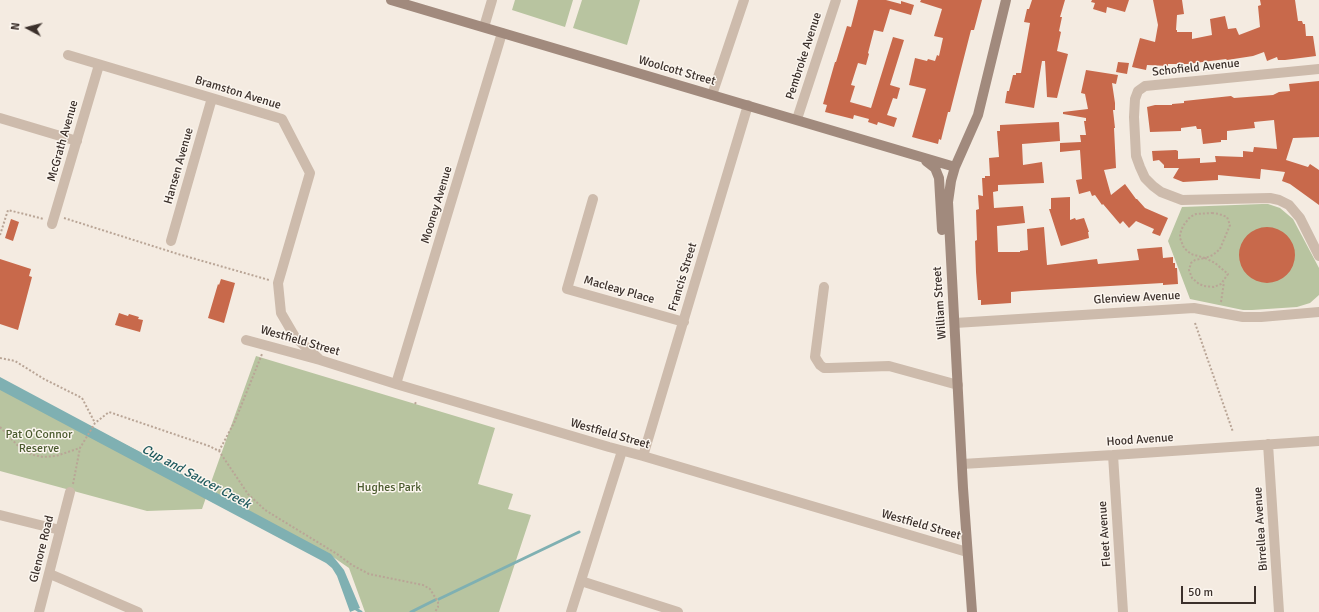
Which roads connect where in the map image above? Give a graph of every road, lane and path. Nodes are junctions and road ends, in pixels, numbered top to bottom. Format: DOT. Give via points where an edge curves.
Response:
graph roads {
  1 [pos="391,0"];
  2 [pos="492,0"];
  3 [pos="744,0"];
  4 [pos="836,0"];
  5 [pos="1006,0"];
  6 [pos="404,2"];
  7 [pos="484,27"];
  8 [pos="502,33"];
  9 [pos="68,55"];
  10 [pos="99,65"];
  11 [pos="1319,69"];
  12 [pos="712,95"];
  13 [pos="212,98"];
  14 [pos="748,105"];
  15 [pos="0,118"];
  16 [pos="797,120"];
  17 [pos="77,141"];
  18 [pos="919,156"];
  19 [pos="955,167"];
  20 [pos="593,199"];
  21 [pos="53,222"];
  22 [pos="0,235"];
  23 [pos="171,241"];
  24 [pos="950,248"];
  25 [pos="1319,256"];
  26 [pos="1205,258"];
  27 [pos="271,281"];
  28 [pos="1224,282"];
  29 [pos="824,287"];
  30 [pos="1221,302"];
  31 [pos="1319,312"];
  32 [pos="684,322"];
  33 [pos="955,323"];
  34 [pos="1195,323"];
  35 [pos="246,340"];
  36 [pos="265,345"];
  37 [pos="0,358"];
  38 [pos="320,360"];
  39 [pos="396,384"];
  40 [pos="958,385"];
  41 [pos="94,424"];
  42 [pos="0,427"];
  43 [pos="1233,432"];
  44 [pos="1319,441"];
  45 [pos="1268,444"];
  46 [pos="80,448"];
  47 [pos="219,451"];
  48 [pos="622,452"];
  49 [pos="1113,455"];
  50 [pos="643,456"];
  51 [pos="962,464"];
  52 [pos="71,488"];
  53 [pos="0,515"];
  54 [pos="60,530"];
  55 [pos="967,552"];
  56 [pos="50,574"];
  57 [pos="581,582"];
  58 [pos="39,612"];
  59 [pos="138,612"];
  60 [pos="435,612"];
  61 [pos="571,612"];
  62 [pos="678,612"];
  63 [pos="972,612"];
  64 [pos="1123,612"];
  65 [pos="1279,612"];
  1 -- 6 [label="main road, Woolcott Street"];
  2 -- 7 [label="street"];
  3 -- 12 [label="street"];
  4 -- 16 [label="street, Pembroke Avenue"];
  5 -- 19 [label="main road, William Street" via="978,115"];
  6 -- 7 [label="main road, Woolcott Street"];
  7 -- 8 [label="main road, Woolcott Street"];
  8 -- 12 [label="main road, Woolcott Street"];
  8 -- 39 [label="street, Mooney Avenue"];
  9 -- 10 [label="street, Bramston Avenue"];
  10 -- 13 [label="street, Bramston Avenue"];
  10 -- 17 [label="street, McGrath Avenue"];
  11 -- 25 [label="street, Schofield Avenue" via="1145,86 1136,95 1134,117 1136,156 1145,178 1153,186 1182,200 1279,200 1289,205 1300,218"];
  12 -- 14 [label="main road, Woolcott Street"];
  13 -- 23 [label="street, Hansen Avenue"];
  13 -- 38 [label="street, Bramston Avenue" via="282,119 310,173 278,283 281,313 295,337"];
  14 -- 16 [label="main road, Woolcott Street"];
  14 -- 32 [label="street, Francis Street"];
  15 -- 17 [label="street"];
  16 -- 18 [label="main road, Woolcott Street"];
  17 -- 21 [label="street, McGrath Avenue"];
  18 -- 19 [label="main road, Woolcott Street"];
  18 -- 24 [label="main road" via="937,172 943,237"];
  19 -- 24 [label="main road, William Street" via="948,202"];
  20 -- 32 [label="street, Macleay Place" via="567,289"];
  21 -- 22 [label="path" via="8,210"];
  21 -- 27 [label="path" via="63,218"];
  24 -- 33 [label="main road, William Street"];
  26 -- 26 [label="path" via="1191,254 1184,248 1180,238 1181,230 1187,219 1196,214 1212,213 1227,217 1230,225 1220,249 1213,256"];
  26 -- 28 [label="path" via="1228,274"];
  26 -- 28 [label="path" via="1195,260 1190,265 1189,272 1193,280 1206,287"];
  28 -- 30 [label="path"];
  29 -- 40 [label="street" via="815,357 824,368 888,366"];
  31 -- 33 [label="street, Glenview Avenue" via="1243,317 1194,308"];
  32 -- 50 [label="street, Francis Street"];
  33 -- 40 [label="main road, William Street"];
  34 -- 43 [label="path"];
  35 -- 36 [label="street, Westfield Street"];
  36 -- 38 [label="street, Westfield Street"];
  36 -- 47 [label="path" via="235,421"];
  37 -- 41 [label="path" via="15,362 82,398"];
  38 -- 39 [label="street, Westfield Street"];
  39 -- 48 [label="street, Westfield Street"];
  40 -- 51 [label="main road, William Street"];
  41 -- 46 [label="path"];
  41 -- 47 [label="path" via="109,412"];
  42 -- 46 [label="path" via="23,451 34,455 56,456"];
  44 -- 45 [label="street, Hood Avenue"];
  45 -- 49 [label="street, Hood Avenue"];
  45 -- 65 [label="street, Birrellea Avenue"];
  46 -- 52 [label="path"];
  47 -- 60 [label="path" via="248,494 265,510 369,574 424,585 430,589 438,602"];
  48 -- 50 [label="street, Westfield Street"];
  48 -- 57 [label="street"];
  49 -- 51 [label="street, Hood Avenue"];
  49 -- 64 [label="street, Fleet Avenue"];
  50 -- 55 [label="street, Westfield Street"];
  51 -- 55 [label="main road, William Street"];
  52 -- 54 [label="street, Glenore Road"];
  53 -- 54 [label="street"];
  54 -- 56 [label="street, Glenore Road"];
  55 -- 63 [label="main road, William Street"];
  56 -- 58 [label="street, Glenore Road"];
  56 -- 59 [label="street"];
  57 -- 61 [label="street"];
  57 -- 62 [label="street"];
}
